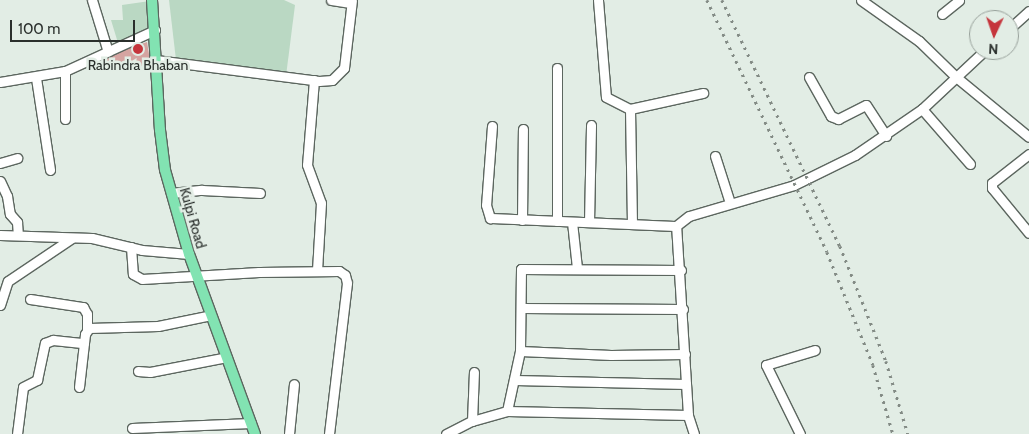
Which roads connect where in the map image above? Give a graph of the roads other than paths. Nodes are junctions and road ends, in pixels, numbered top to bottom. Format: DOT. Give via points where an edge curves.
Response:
graph roads {
  1 [pos="92,0"];
  2 [pos="152,0"];
  3 [pos="331,0"];
  4 [pos="598,0"];
  5 [pos="861,0"];
  6 [pos="959,0"];
  7 [pos="351,1"];
  8 [pos="1029,12"];
  9 [pos="942,14"];
  10 [pos="1019,20"];
  11 [pos="155,30"];
  12 [pos="108,52"];
  13 [pos="156,60"];
  14 [pos="975,60"];
  15 [pos="557,68"];
  16 [pos="65,71"];
  17 [pos="809,77"];
  18 [pos="36,78"];
  19 [pos="956,78"];
  20 [pos="314,80"];
  21 [pos="0,82"];
  22 [pos="703,94"];
  23 [pos="630,108"];
  24 [pos="922,109"];
  25 [pos="65,119"];
  26 [pos="1029,124"];
  27 [pos="591,125"];
  28 [pos="492,126"];
  29 [pos="523,129"];
  30 [pos="1021,130"];
  31 [pos="886,136"];
  32 [pos="1029,137"];
  33 [pos="1029,154"];
  34 [pos="715,156"];
  35 [pos="18,158"];
  36 [pos="0,163"];
  37 [pos="970,164"];
  38 [pos="50,170"];
  39 [pos="0,181"];
  40 [pos="172,193"];
  41 [pos="260,193"];
  42 [pos="730,203"];
  43 [pos="522,220"];
  44 [pos="557,221"];
  45 [pos="572,222"];
  46 [pos="589,222"];
  47 [pos="632,224"];
  48 [pos="676,226"];
  49 [pos="1029,233"];
  50 [pos="0,235"];
  51 [pos="18,235"];
  52 [pos="72,238"];
  53 [pos="131,248"];
  54 [pos="189,254"];
  55 [pos="576,268"];
  56 [pos="680,270"];
  57 [pos="317,271"];
  58 [pos="198,277"];
  59 [pos="30,299"];
  60 [pos="0,305"];
  61 [pos="522,308"];
  62 [pos="683,309"];
  63 [pos="211,315"];
  64 [pos="86,330"];
  65 [pos="84,343"];
  66 [pos="815,350"];
  67 [pos="520,351"];
  68 [pos="685,354"];
  69 [pos="227,356"];
  70 [pos="138,371"];
  71 [pos="474,372"];
  72 [pos="515,380"];
  73 [pos="294,384"];
  74 [pos="686,384"];
  75 [pos="79,387"];
  76 [pos="507,410"];
  77 [pos="688,416"];
  78 [pos="472,421"];
  79 [pos="251,422"];
  80 [pos="132,428"];
  81 [pos="17,434"];
  82 [pos="256,434"];
  83 [pos="289,434"];
  84 [pos="329,434"];
  85 [pos="446,434"];
  86 [pos="694,434"];
  87 [pos="800,434"];
  1 -- 12 [label="street"];
  2 -- 11 [label="main road, Kulpi Road"];
  3 -- 7 [label="street"];
  4 -- 23 [label="street" via="606,96"];
  5 -- 19 [label="street" via="919,41"];
  6 -- 9 [label="street"];
  7 -- 20 [label="street" via="344,68 332,80"];
  8 -- 10 [label="street"];
  11 -- 12 [label="street"];
  11 -- 13 [label="main road, Kulpi Road"];
  12 -- 16 [label="street"];
  13 -- 20 [label="street"];
  13 -- 40 [label="main road, Kulpi Road" via="161,148"];
  14 -- 19 [label="street"];
  15 -- 44 [label="street"];
  16 -- 18 [label="street"];
  16 -- 25 [label="street"];
  17 -- 31 [label="street" via="831,116 838,119 866,106"];
  18 -- 21 [label="street"];
  18 -- 38 [label="street"];
  19 -- 24 [label="street"];
  19 -- 30 [label="street"];
  20 -- 57 [label="street" via="307,165 320,203"];
  22 -- 23 [label="street"];
  23 -- 47 [label="street"];
  24 -- 31 [label="street"];
  24 -- 37 [label="street"];
  26 -- 30 [label="street"];
  27 -- 46 [label="street"];
  28 -- 43 [label="street" via="487,214 494,219"];
  29 -- 43 [label="street"];
  30 -- 32 [label="street"];
  31 -- 42 [label="street" via="807,179"];
  33 -- 49 [label="street" via="992,182 992,188"];
  34 -- 42 [label="street"];
  35 -- 36 [label="street"];
  39 -- 51 [label="street" via="10,214 17,222"];
  40 -- 41 [label="street" via="202,190"];
  40 -- 54 [label="main road, Kulpi Road"];
  42 -- 48 [label="street" via="689,216"];
  43 -- 44 [label="street"];
  44 -- 45 [label="street"];
  45 -- 46 [label="street"];
  45 -- 55 [label="street"];
  46 -- 47 [label="street"];
  47 -- 48 [label="street"];
  48 -- 56 [label="street"];
  50 -- 51 [label="street"];
  51 -- 52 [label="street"];
  52 -- 53 [label="street" via="104,240"];
  52 -- 60 [label="street" via="8,281"];
  53 -- 54 [label="street"];
  53 -- 58 [label="street" via="136,278"];
  54 -- 58 [label="main road, Kulpi Road"];
  55 -- 56 [label="street"];
  55 -- 61 [label="street" via="521,269"];
  56 -- 62 [label="street"];
  57 -- 58 [label="street"];
  57 -- 84 [label="street" via="339,271 345,275 347,283"];
  58 -- 63 [label="main road, Kulpi Road"];
  59 -- 64 [label="street" via="83,307 87,314"];
  61 -- 62 [label="street"];
  61 -- 67 [label="street"];
  62 -- 68 [label="street"];
  63 -- 64 [label="street" via="167,325 93,327"];
  63 -- 69 [label="main road, Kulpi Road"];
  64 -- 65 [label="street"];
  65 -- 75 [label="street"];
  65 -- 81 [label="street" via="53,340 45,343 37,380 23,387"];
  66 -- 87 [label="street" via="770,363 766,368"];
  67 -- 68 [label="street"];
  67 -- 72 [label="street"];
  68 -- 74 [label="street"];
  69 -- 70 [label="street" via="150,372"];
  69 -- 79 [label="main road, Kulpi Road"];
  71 -- 78 [label="street"];
  72 -- 74 [label="street"];
  72 -- 76 [label="street"];
  73 -- 83 [label="street"];
  74 -- 77 [label="street"];
  76 -- 77 [label="street"];
  76 -- 78 [label="street"];
  77 -- 86 [label="street"];
  78 -- 85 [label="street"];
  79 -- 80 [label="street"];
  79 -- 82 [label="main road, Kulpi Road"];
}
